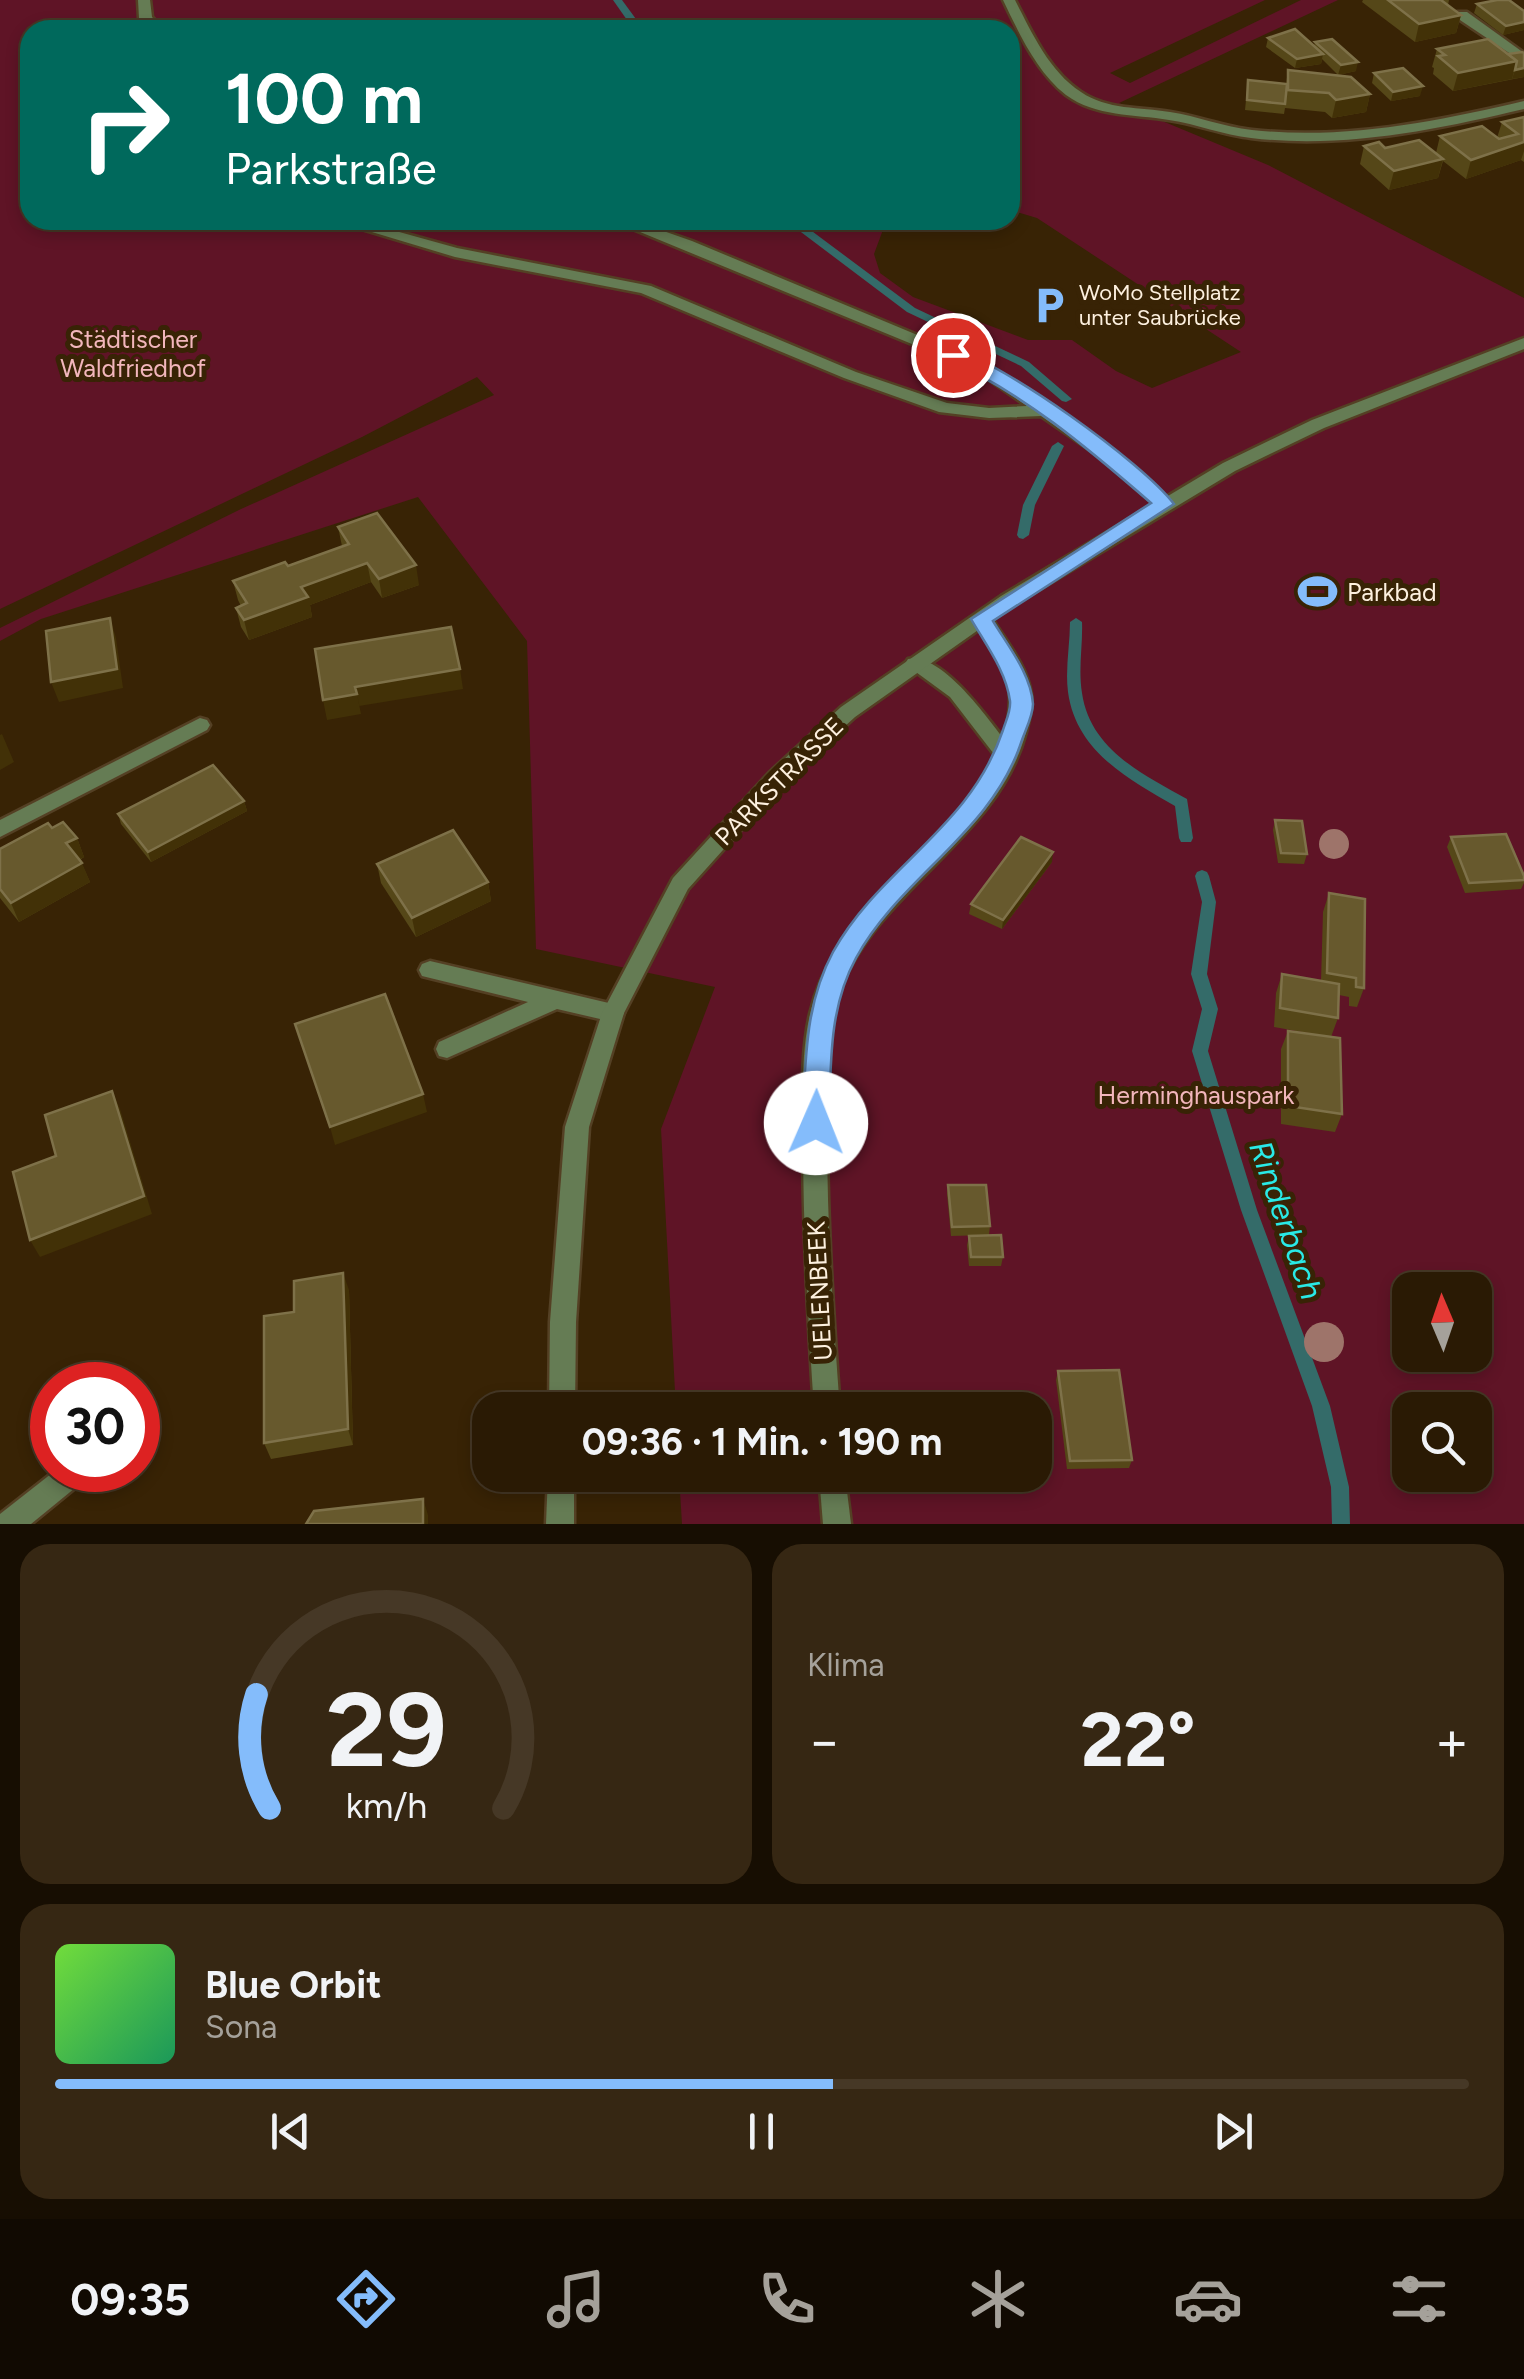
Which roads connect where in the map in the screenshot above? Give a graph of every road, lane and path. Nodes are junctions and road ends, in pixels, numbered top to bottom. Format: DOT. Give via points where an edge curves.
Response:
graph roads {
  1 [pos="1462,15"];
  2 [pos="1020,20"];
  3 [pos="1524,59"];
  4 [pos="1524,105"];
  5 [pos="375,230"];
  6 [pos="647,230"];
  7 [pos="1524,343"];
  8 [pos="1041,411"];
  9 [pos="1164,504"];
  10 [pos="982,619"];
  11 [pos="916,664"];
  12 [pos="200,724"];
  13 [pos="1006,755"];
  14 [pos="0,830"];
  15 [pos="430,970"];
  16 [pos="557,1000"];
  17 [pos="613,1013"];
  18 [pos="447,1048"];
  19 [pos="562,1392"];
  20 [pos="825,1392"];
  21 [pos="50,1492"];
  22 [pos="561,1492"];
  23 [pos="834,1492"];
  24 [pos="10,1524"];
  25 [pos="560,1524"];
  26 [pos="838,1524"];
  1 -- 3 [label="street"];
  2 -- 4 [label="street" via="1076,96 1251,134 1395,130"];
  5 -- 8 [label="street" via="645,289 945,408"];
  6 -- 8 [label="street" via="981,367"];
  7 -- 9 [label="street, PARKSTRASSE" via="1318,424"];
  8 -- 9 [label="street" via="1106,453"];
  9 -- 10 [label="street, PARKSTRASSE"];
  10 -- 11 [label="street, PARKSTRASSE"];
  10 -- 13 [label="street, UELENBEEK" via="1017,679 1022,706"];
  11 -- 13 [label="street" via="957,692"];
  11 -- 17 [label="street, PARKSTRASSE" via="848,712 777,777 680,884"];
  12 -- 14 [label="street"];
  13 -- 20 [label="street, UELENBEEK" via="974,811 862,926 825,1001 816,1049 814,1235"];
  15 -- 16 [label="street"];
  16 -- 17 [label="street"];
  16 -- 18 [label="street"];
  17 -- 19 [label="street, PARKSTRASSE" via="578,1128"];
  21 -- 24 [label="street"];
  22 -- 25 [label="street"];
  23 -- 26 [label="street"];
}
